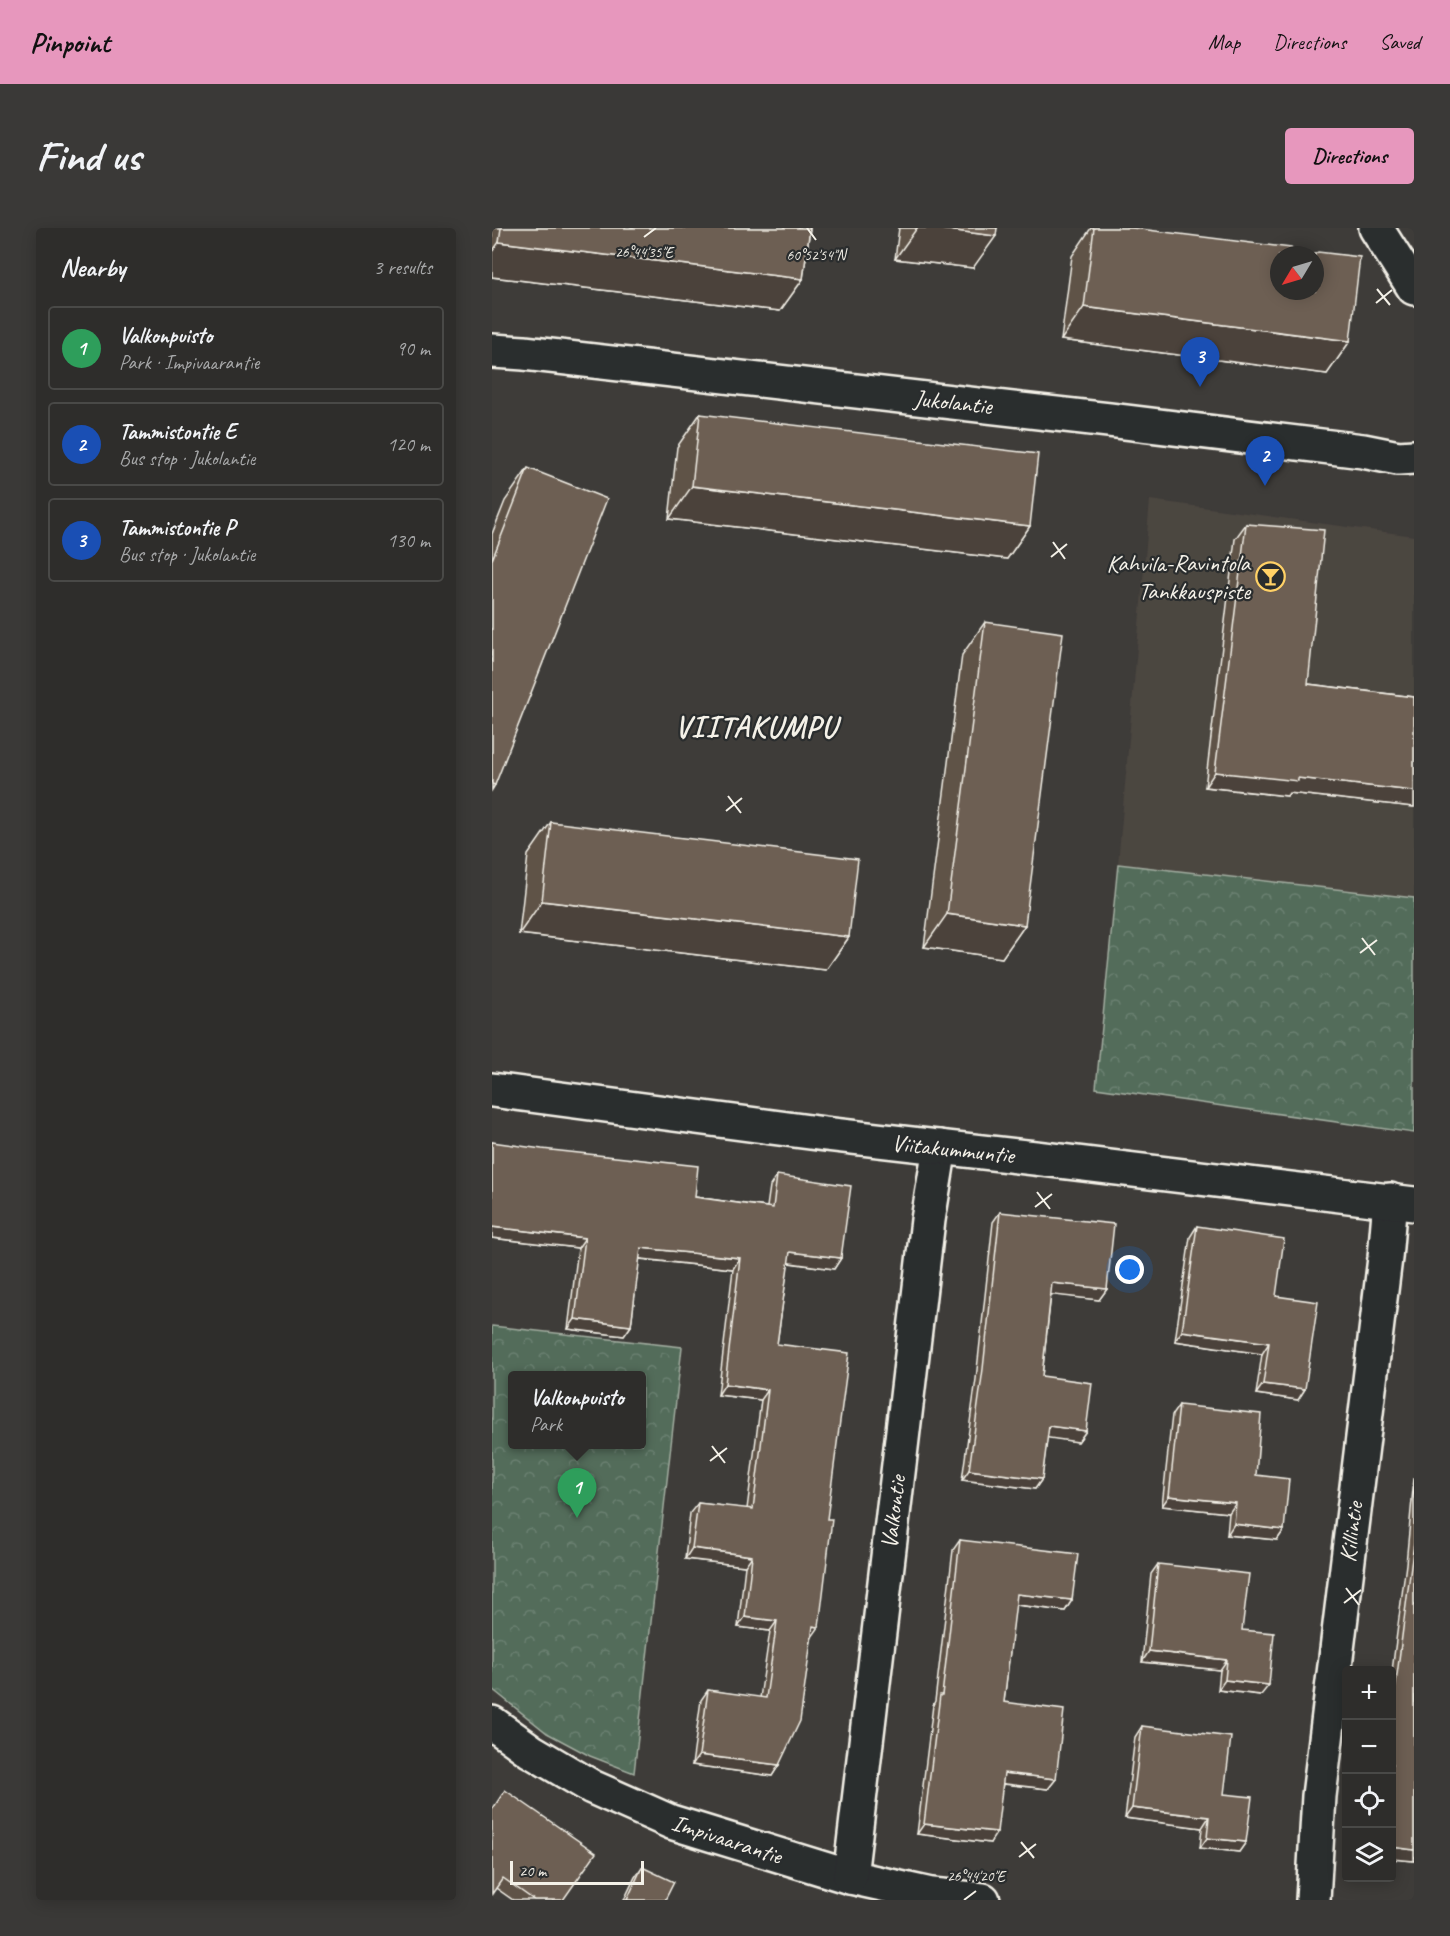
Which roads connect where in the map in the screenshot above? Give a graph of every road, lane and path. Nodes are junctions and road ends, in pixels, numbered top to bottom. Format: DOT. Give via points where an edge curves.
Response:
graph roads {
  1 [pos="1376,228"];
  2 [pos="1414,288"];
  3 [pos="492,351"];
  4 [pos="1414,457"];
  5 [pos="492,1090"];
  6 [pos="940,1147"];
  7 [pos="1402,1202"];
  8 [pos="492,1723"];
  9 [pos="850,1877"];
  10 [pos="983,1900"];
  11 [pos="1313,1900"];
  1 -- 2 [label="street"];
  3 -- 4 [label="street, Jukolantie"];
  5 -- 6 [label="street, Viitakummuntie"];
  6 -- 7 [label="street, Viitakummuntie"];
  6 -- 9 [label="street, Valkontie"];
  7 -- 11 [label="street, Killintie" via="1383,1270 1319,1796"];
  8 -- 9 [label="street, Impivaarantie" via="592,1787 671,1822"];
  9 -- 10 [label="street, Impivaarantie" via="932,1895"];
}
